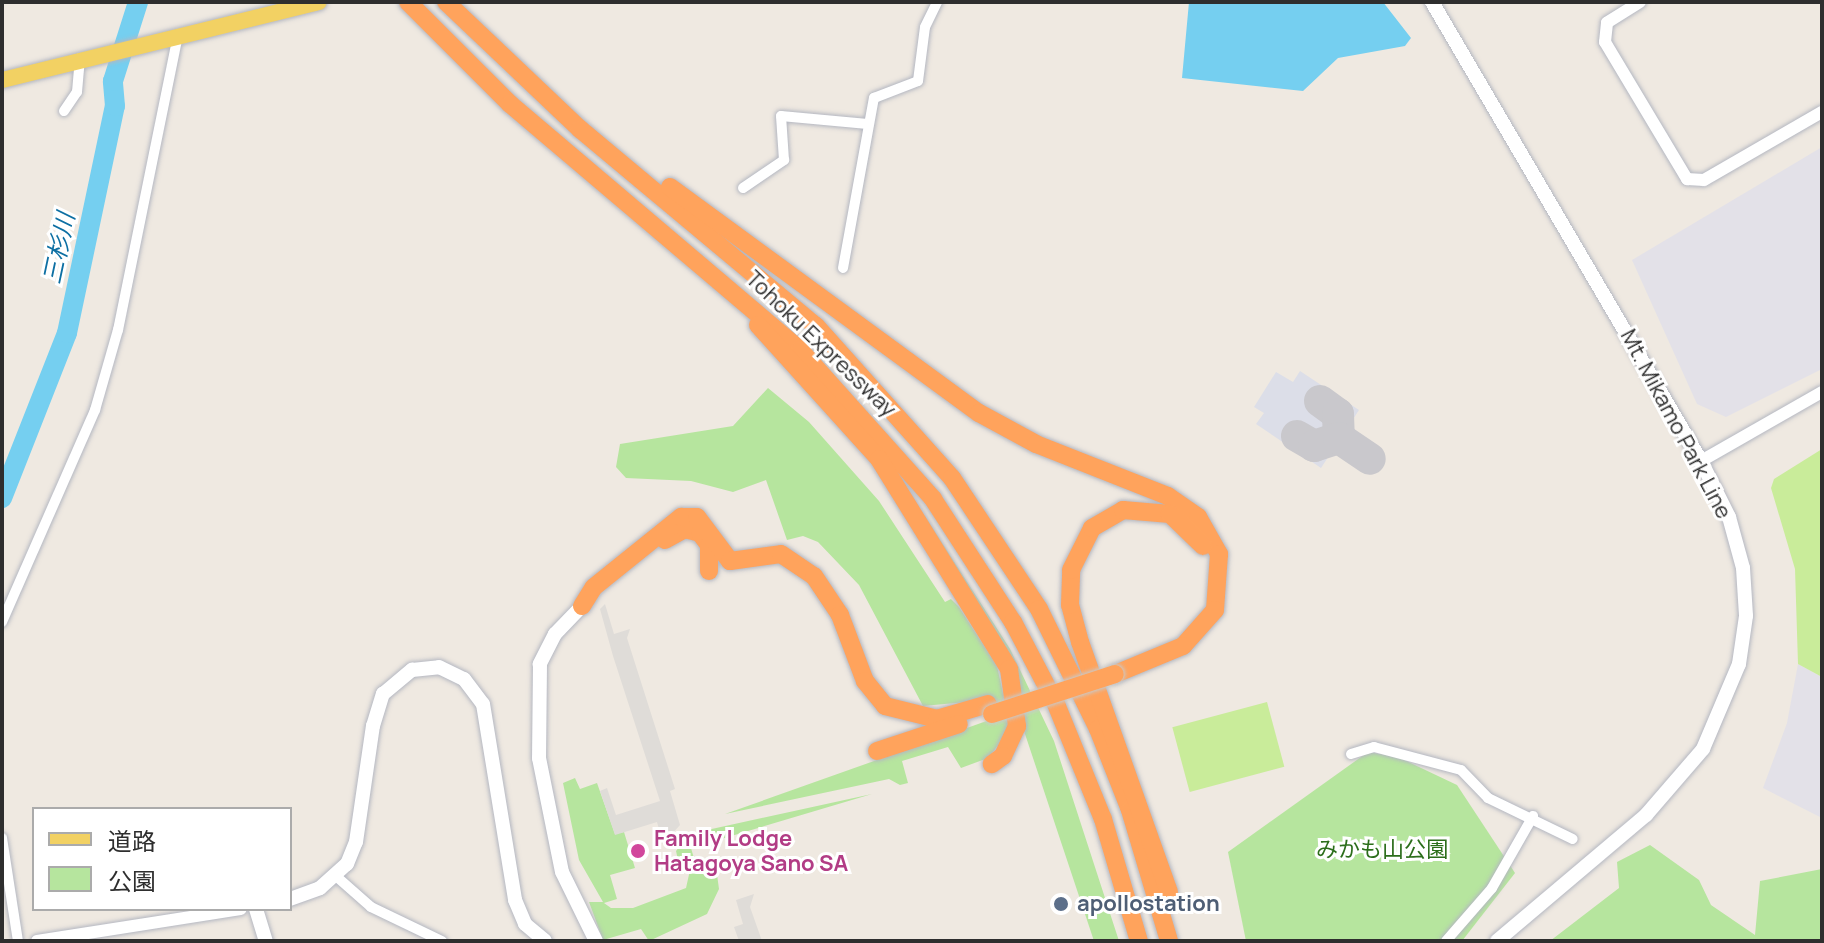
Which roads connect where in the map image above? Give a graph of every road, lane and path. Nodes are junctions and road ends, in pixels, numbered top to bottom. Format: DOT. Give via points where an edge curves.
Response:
graph roads {
  1 [pos="319,2"];
  2 [pos="408,2"];
  3 [pos="446,2"];
  4 [pos="937,2"];
  5 [pos="1432,2"];
  6 [pos="1640,2"];
  7 [pos="173,37"];
  8 [pos="88,57"];
  9 [pos="2,80"];
  10 [pos="64,111"];
  11 [pos="1822,112"];
  12 [pos="868,124"];
  13 [pos="580,129"];
  14 [pos="743,188"];
  15 [pos="843,268"];
  16 [pos="741,295"];
  17 [pos="1822,392"];
  18 [pos="1701,461"];
  19 [pos="709,571"];
  20 [pos="582,606"];
  21 [pos="2,622"];
  22 [pos="1113,669"];
  23 [pos="990,709"];
  24 [pos="877,751"];
  25 [pos="1351,754"];
  26 [pos="992,764"];
  27 [pos="1533,816"];
  28 [pos="2,838"];
  29 [pos="1573,839"];
  30 [pos="337,877"];
  31 [pos="292,898"];
  32 [pos="231,911"];
  33 [pos="257,911"];
  34 [pos="106,936"];
  35 [pos="591,940"];
  36 [pos="18,941"];
  37 [pos="37,941"];
  38 [pos="266,941"];
  39 [pos="442,941"];
  40 [pos="545,941"];
  41 [pos="1139,941"];
  42 [pos="1169,941"];
  43 [pos="1446,941"];
  44 [pos="1497,941"];
  1 -- 7 [label="main road"];
  2 -- 16 [label="highway, Tohoku Expressway" via="510,104"];
  3 -- 13 [label="highway, Tohoku Expressway"];
  4 -- 12 [label="street" via="925,27 918,81 874,98"];
  5 -- 18 [label="main road, Mt. Mikamo Park Line"];
  6 -- 11 [label="street" via="1607,23 1605,42 1687,179 1704,180"];
  7 -- 8 [label="main road"];
  7 -- 21 [label="street" via="118,330 95,410"];
  8 -- 9 [label="main road"];
  8 -- 10 [label="street" via="77,92"];
  12 -- 14 [label="street" via="781,116 784,160"];
  12 -- 15 [label="street"];
  13 -- 22 [label="highway" via="979,413 1036,444 1168,496 1198,517 1219,554 1215,610 1183,646"];
  13 -- 42 [label="highway, Tohoku Expressway" via="816,326 952,478 1032,598 1093,718 1130,810"];
  16 -- 26 [label="highway" via="762,332 848,420 897,485 1009,669 1017,726"];
  16 -- 41 [label="highway, Tohoku Expressway" via="894,451 1013,622 1085,771"];
  17 -- 18 [label="street"];
  18 -- 44 [label="main road, Mt. Mikamo Park Line" via="1729,517 1743,568 1739,664 1722,708 1684,776"];
  19 -- 20 [label="highway" via="705,539 692,530 677,531"];
  20 -- 23 [label="highway" via="594,587 648,542 681,517 697,517 730,561 781,554 814,576 840,615 865,681 885,706 937,719"];
  20 -- 35 [label="main road" via="543,655 537,714 539,758 562,872"];
  22 -- 23 [label="highway"];
  22 -- 42 [label="highway" via="1171,641 1205,603 1210,577 1200,539 1159,510 1123,510 1097,523 1077,550 1070,605 1159,855 1172,902"];
  23 -- 24 [label="highway"];
  25 -- 27 [label="street" via="1374,747 1461,770 1488,798"];
  27 -- 29 [label="street"];
  27 -- 43 [label="street" via="1492,888"];
  28 -- 36 [label="street"];
  30 -- 31 [label="main road"];
  30 -- 39 [label="street" via="371,907"];
  30 -- 40 [label="main road" via="356,842 373,726 383,694 412,670 453,671 472,688 488,719 515,900 525,924"];
  32 -- 34 [label="street"];
  33 -- 38 [label="main road"];
  34 -- 37 [label="street"];
}
